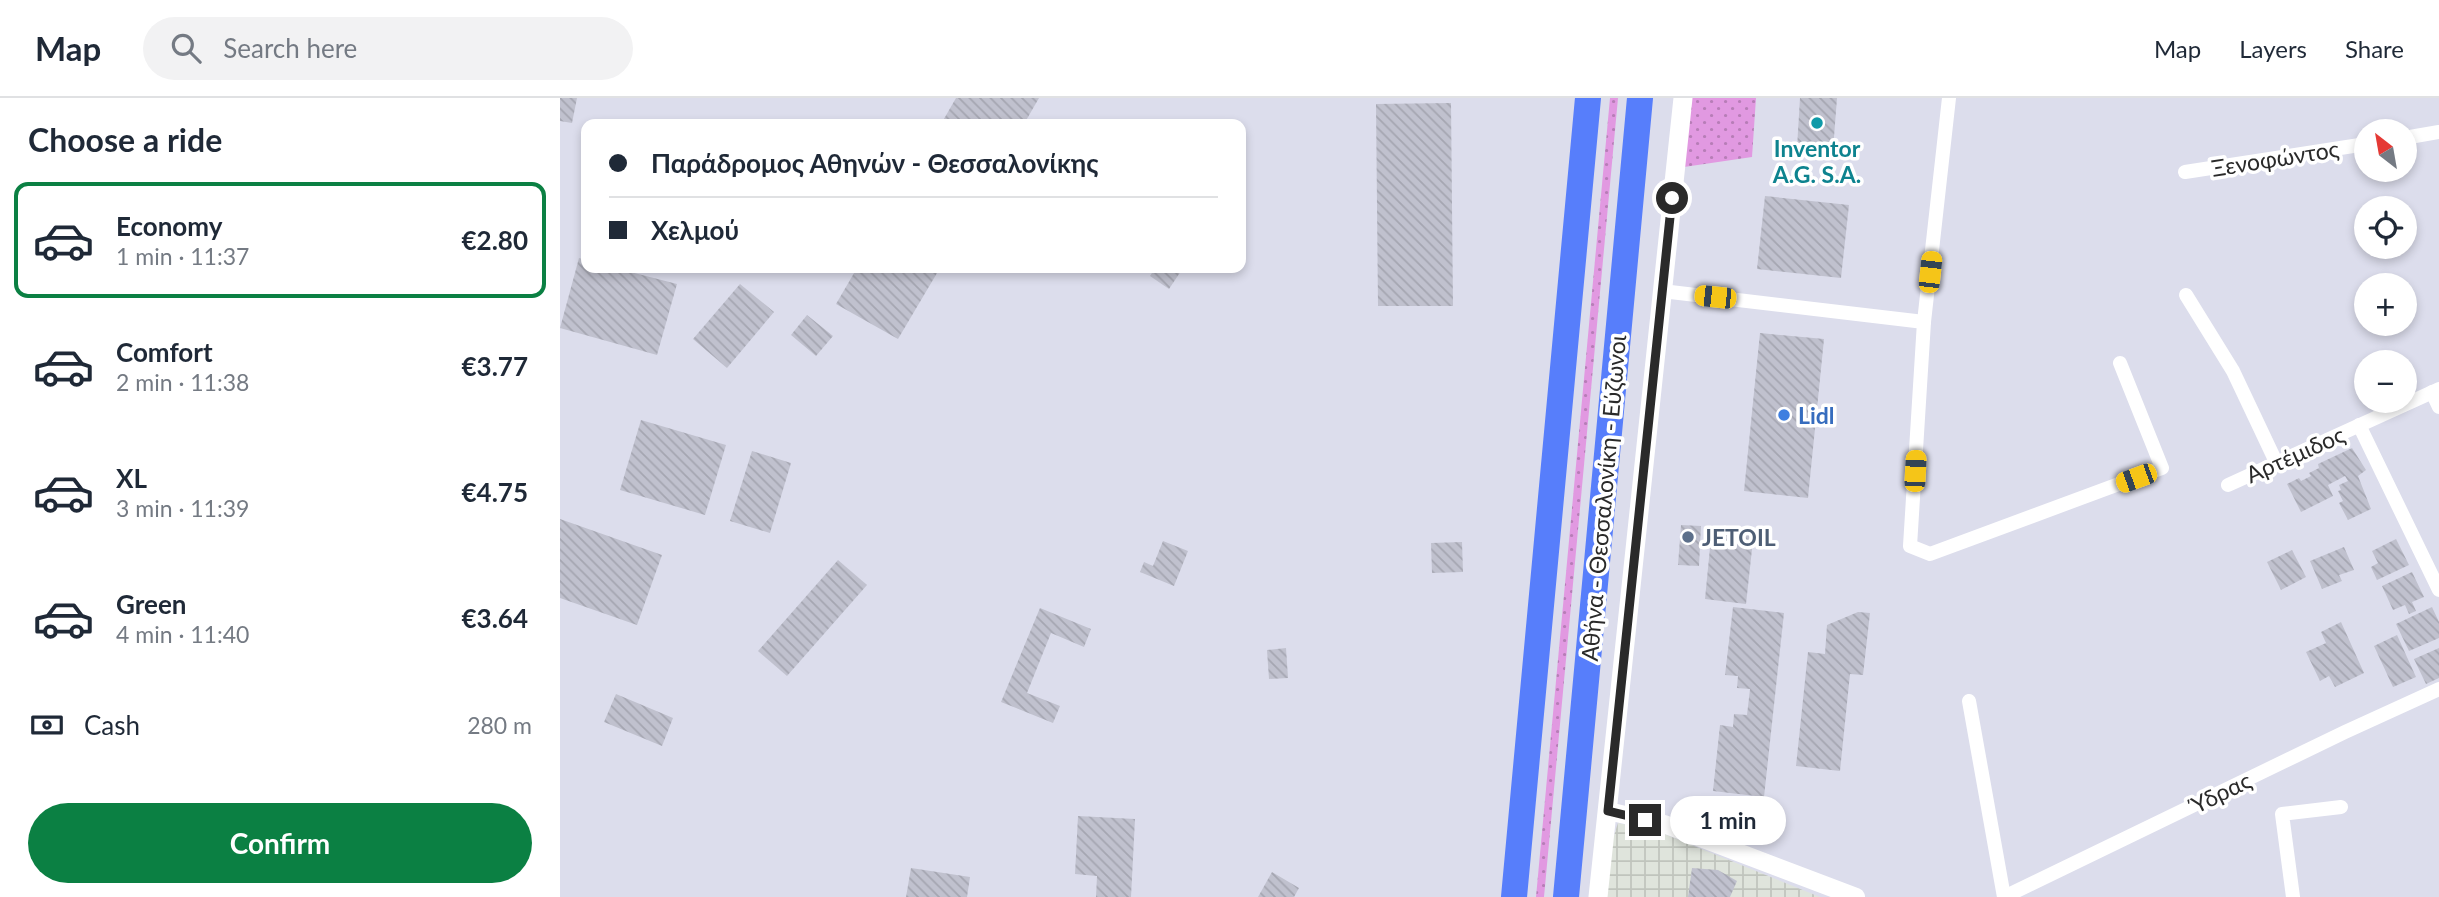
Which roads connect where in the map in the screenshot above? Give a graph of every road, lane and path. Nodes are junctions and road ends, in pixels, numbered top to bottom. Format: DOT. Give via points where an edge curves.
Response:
graph roads {
  1 [pos="1588,98"];
  2 [pos="1640,98"];
  3 [pos="1683,98"];
  4 [pos="1949,98"];
  5 [pos="2439,132"];
  6 [pos="2417,136"];
  7 [pos="2354,146"];
  8 [pos="2185,172"];
  9 [pos="1662,291"];
  10 [pos="2186,295"];
  11 [pos="1924,322"];
  12 [pos="2120,363"];
  13 [pos="2435,391"];
  14 [pos="2439,407"];
  15 [pos="2359,425"];
  16 [pos="2276,462"];
  17 [pos="2228,485"];
  18 [pos="2439,590"];
  19 [pos="2439,689"];
  20 [pos="1969,701"];
  21 [pos="2341,807"];
  22 [pos="1608,811"];
  23 [pos="1514,897"];
  24 [pos="1566,897"];
  25 [pos="1598,897"];
  26 [pos="1856,897"];
  27 [pos="2004,897"];
  28 [pos="2293,897"];
  1 -- 23 [label="highway"];
  2 -- 24 [label="highway, Αθήνα - Θεσσαλονίκη - Εύζωνοι"];
  3 -- 9 [label="main road"];
  4 -- 11 [label="street"];
  5 -- 6 [label="street"];
  7 -- 8 [label="street, Ξενοφώντος"];
  9 -- 11 [label="street"];
  9 -- 22 [label="main road"];
  10 -- 16 [label="street" via="2233,371"];
  11 -- 12 [label="street" via="1910,546 1930,554 2162,468"];
  13 -- 14 [label="street"];
  13 -- 15 [label="street, Αρτέμιδος"];
  15 -- 16 [label="street, Αρτέμιδος"];
  15 -- 18 [label="street"];
  16 -- 17 [label="street, Αρτέμιδος"];
  19 -- 27 [label="street, Ύδρας"];
  20 -- 27 [label="street"];
  21 -- 28 [label="street" via="2281,814"];
  22 -- 25 [label="main road"];
  22 -- 26 [label="street" via="1664,824"];
}
